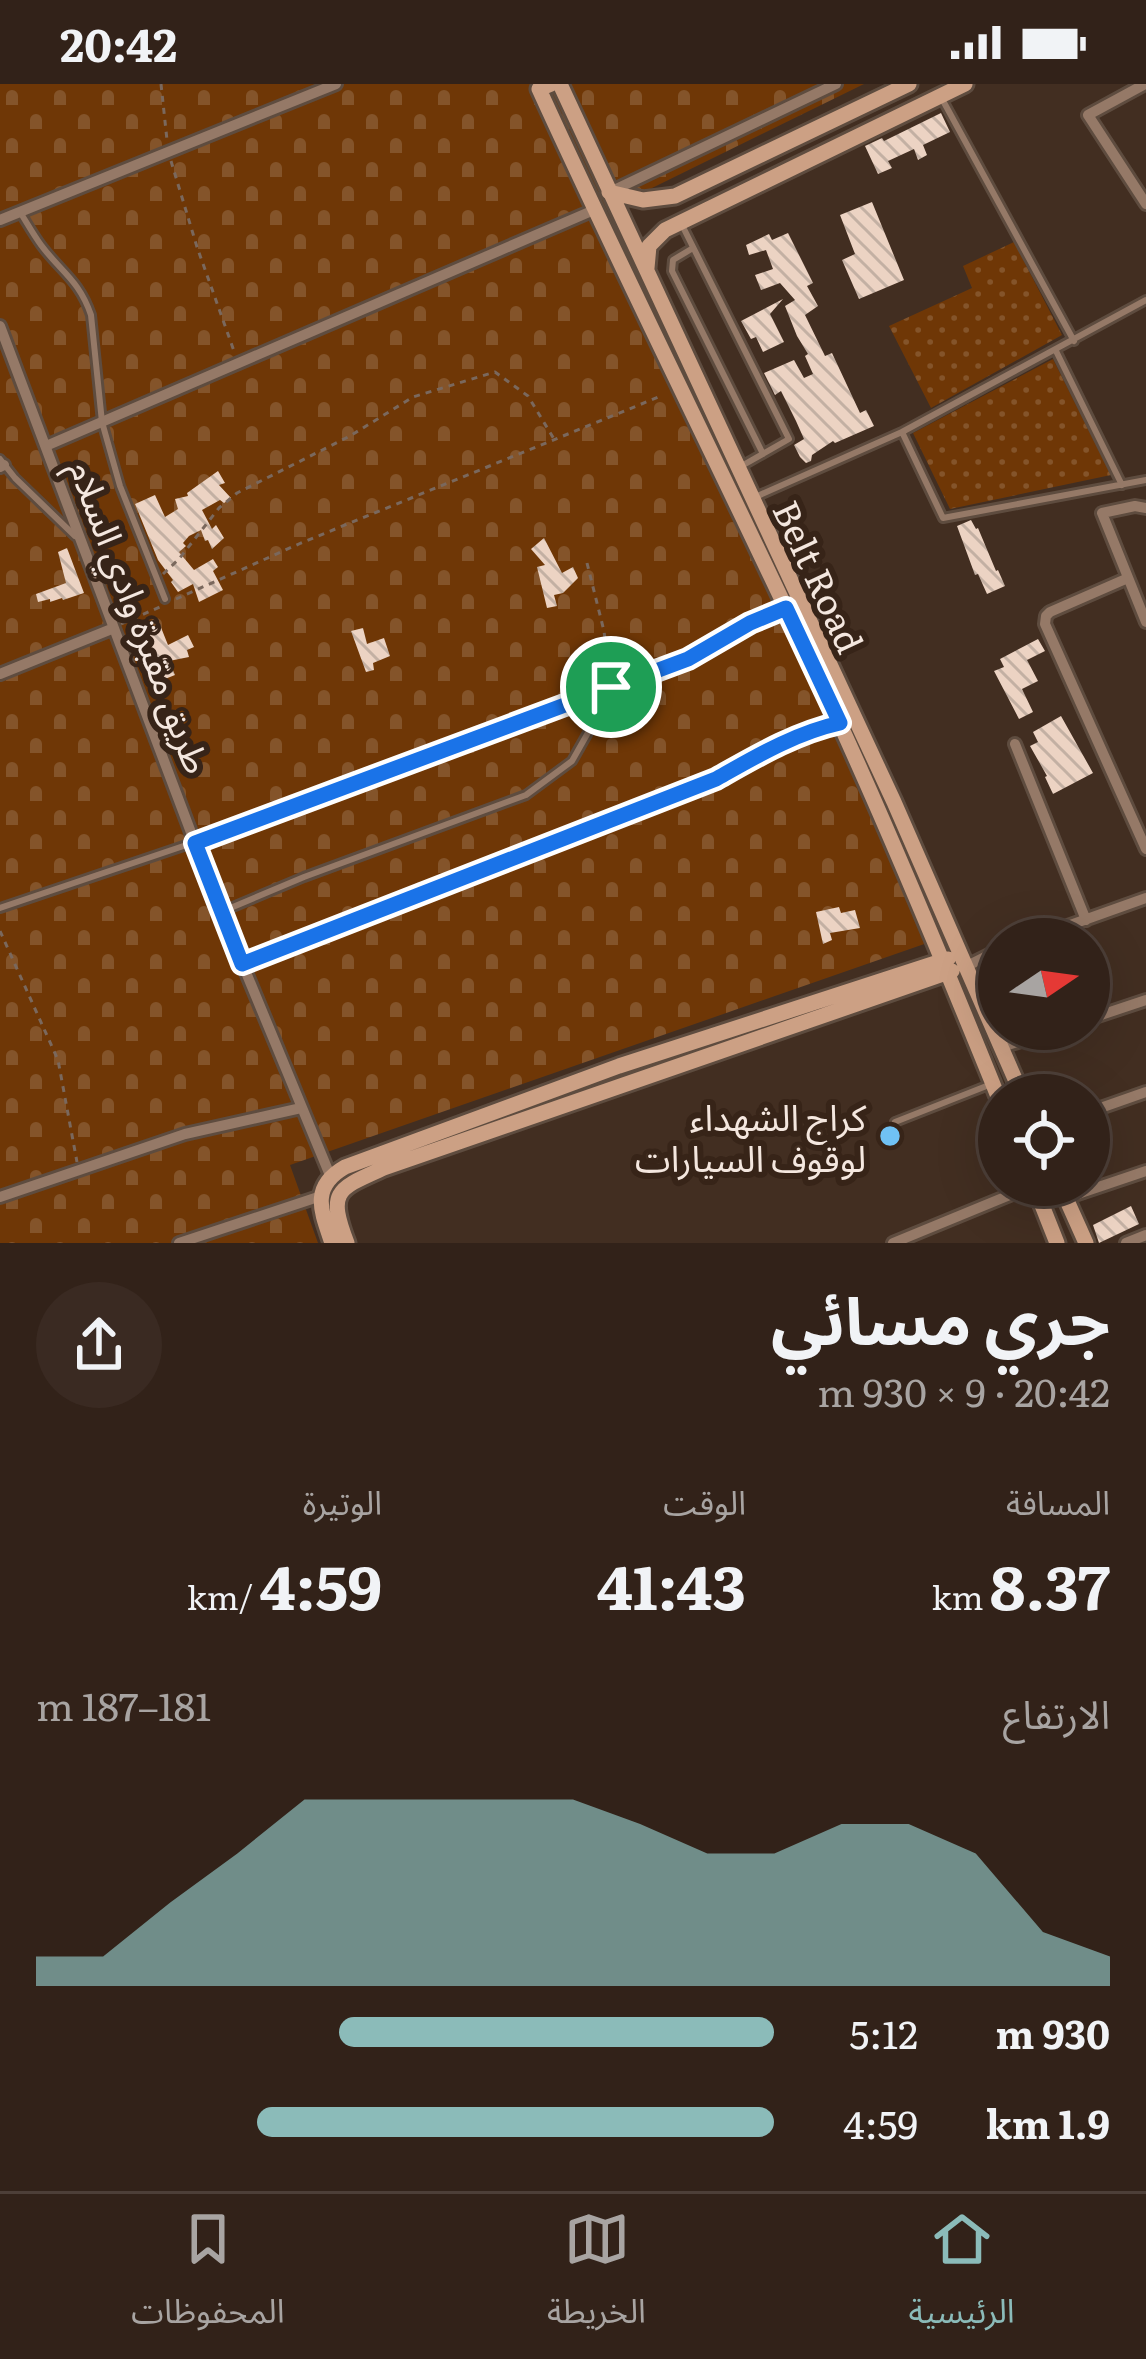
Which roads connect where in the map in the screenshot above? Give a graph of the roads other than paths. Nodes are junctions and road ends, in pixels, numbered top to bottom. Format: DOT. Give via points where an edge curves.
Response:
graph roads {
  1 [pos="336,84"];
  2 [pos="836,84"];
  3 [pos="909,84"];
  4 [pos="1145,84"];
  5 [pos="547,85"];
  6 [pos="950,88"];
  7 [pos="871,102"];
  8 [pos="883,123"];
  9 [pos="609,192"];
  10 [pos="1146,204"];
  11 [pos="594,210"];
  12 [pos="20,212"];
  13 [pos="0,220"];
  14 [pos="680,222"];
  15 [pos="693,248"];
  16 [pos="647,271"];
  17 [pos="1146,301"];
  18 [pos="0,326"];
  19 [pos="1074,341"];
  20 [pos="1057,351"];
  21 [pos="712,353"];
  22 [pos="689,362"];
  23 [pos="102,422"];
  24 [pos="902,432"];
  25 [pos="46,446"];
  26 [pos="764,454"];
  27 [pos="2,464"];
  28 [pos="737,469"];
  29 [pos="1146,480"];
  30 [pos="1122,485"];
  31 [pos="751,499"];
  32 [pos="1146,508"];
  33 [pos="82,543"];
  34 [pos="1128,578"];
  35 [pos="166,602"];
  36 [pos="786,608"];
  37 [pos="1144,614"];
  38 [pos="114,628"];
  39 [pos="0,674"];
  40 [pos="598,692"];
  41 [pos="1015,744"];
  42 [pos="195,843"];
  43 [pos="1146,849"];
  44 [pos="1146,898"];
  45 [pos="0,908"];
  46 [pos="221,912"];
  47 [pos="1085,918"];
  48 [pos="1091,918"];
  49 [pos="978,956"];
  50 [pos="965,960"];
  51 [pos="945,967"];
  52 [pos="918,982"];
  53 [pos="978,991"];
  54 [pos="1146,1000"];
  55 [pos="961,1009"];
  56 [pos="1110,1011"];
  57 [pos="989,1074"];
  58 [pos="622,1075"];
  59 [pos="600,1083"];
  60 [pos="1146,1092"];
  61 [pos="978,1097"];
  62 [pos="1110,1105"];
  63 [pos="301,1108"];
  64 [pos="896,1122"];
  65 [pos="1146,1171"];
  66 [pos="329,1177"];
  67 [pos="1110,1180"];
  68 [pos="340,1194"];
  69 [pos="321,1196"];
  70 [pos="0,1197"];
  71 [pos="983,1206"];
  72 [pos="1043,1206"];
  73 [pos="1070,1206"];
  74 [pos="1146,1235"];
  75 [pos="178,1243"];
  76 [pos="332,1243"];
  77 [pos="347,1243"];
  78 [pos="893,1243"];
  79 [pos="1058,1243"];
  80 [pos="1086,1243"];
  81 [pos="1126,1243"];
  1 -- 12 [label="street"];
  2 -- 9 [label="street"];
  3 -- 7 [label="main road"];
  4 -- 10 [label="street" via="1088,115"];
  5 -- 9 [label="main road, Belt Road"];
  5 -- 11 [label="main road, Belt Road"];
  6 -- 8 [label="main road"];
  6 -- 19 [label="lane"];
  7 -- 8 [label="main road" via="885,109"];
  7 -- 9 [label="main road" via="676,196"];
  8 -- 14 [label="main road"];
  9 -- 16 [label="main road, Belt Road"];
  11 -- 23 [label="street"];
  11 -- 36 [label="main road, Belt Road"];
  12 -- 13 [label="street"];
  12 -- 23 [label="lane" via="86,298"];
  14 -- 15 [label="lane"];
  14 -- 16 [label="main road" via="656,237"];
  15 -- 21 [label="lane" via="672,271"];
  15 -- 26 [label="lane" via="789,440"];
  16 -- 22 [label="main road, Belt Road"];
  17 -- 19 [label="lane"];
  18 -- 25 [label="street, طريق مقبرة وادي السلام"];
  19 -- 20 [label="lane"];
  20 -- 24 [label="lane"];
  20 -- 30 [label="lane"];
  21 -- 22 [label="lane"];
  21 -- 26 [label="lane"];
  22 -- 28 [label="main road, Belt Road"];
  23 -- 25 [label="street"];
  23 -- 35 [label="lane"];
  24 -- 30 [label="lane" via="943,518"];
  24 -- 31 [label="lane"];
  25 -- 33 [label="street, طريق مقبرة وادي السلام"];
  26 -- 28 [label="lane"];
  27 -- 33 [label="lane"];
  28 -- 31 [label="main road, Belt Road"];
  29 -- 30 [label="lane"];
  31 -- 50 [label="main road, Belt Road"];
  32 -- 34 [label="street" via="1102,513"];
  33 -- 38 [label="street, طريق مقبرة وادي السلام"];
  34 -- 37 [label="street"];
  34 -- 43 [label="street" via="1051,612 1045,624"];
  36 -- 40 [label="lane" via="688,659"];
  36 -- 51 [label="main road, Belt Road"];
  38 -- 39 [label="street"];
  38 -- 42 [label="street, طريق مقبرة وادي السلام"];
  40 -- 42 [label="lane"];
  40 -- 46 [label="lane" via="598,715 572,761 526,795"];
  41 -- 47 [label="street"];
  42 -- 45 [label="lane"];
  42 -- 46 [label="street, طريق مقبرة وادي السلام"];
  44 -- 48 [label="street"];
  46 -- 63 [label="street, طريق مقبرة وادي السلام"];
  49 -- 50 [label="street"];
  50 -- 51 [label="main road"];
  50 -- 53 [label="main road, Belt Road"];
  51 -- 52 [label="main road"];
  51 -- 55 [label="main road, Belt Road"];
  51 -- 58 [label="main road"];
  52 -- 55 [label="main road"];
  52 -- 58 [label="main road"];
  54 -- 56 [label="street"];
  55 -- 57 [label="main road, Belt Road"];
  58 -- 59 [label="main road"];
  59 -- 66 [label="main road"];
  59 -- 68 [label="main road" via="384,1168"];
  60 -- 62 [label="street"];
  61 -- 64 [label="lane"];
  63 -- 66 [label="street, طريق مقبرة وادي السلام"];
  63 -- 70 [label="street" via="185,1134"];
  65 -- 67 [label="street"];
  66 -- 68 [label="street, طريق مقبرة وادي السلام"];
  66 -- 69 [label="main road"];
  68 -- 69 [label="main road"];
  68 -- 77 [label="main road" via="336,1210"];
  69 -- 75 [label="street"];
  69 -- 76 [label="main road"];
  71 -- 78 [label="street"];
  72 -- 79 [label="main road"];
  73 -- 80 [label="main road"];
  74 -- 81 [label="street"];
}
